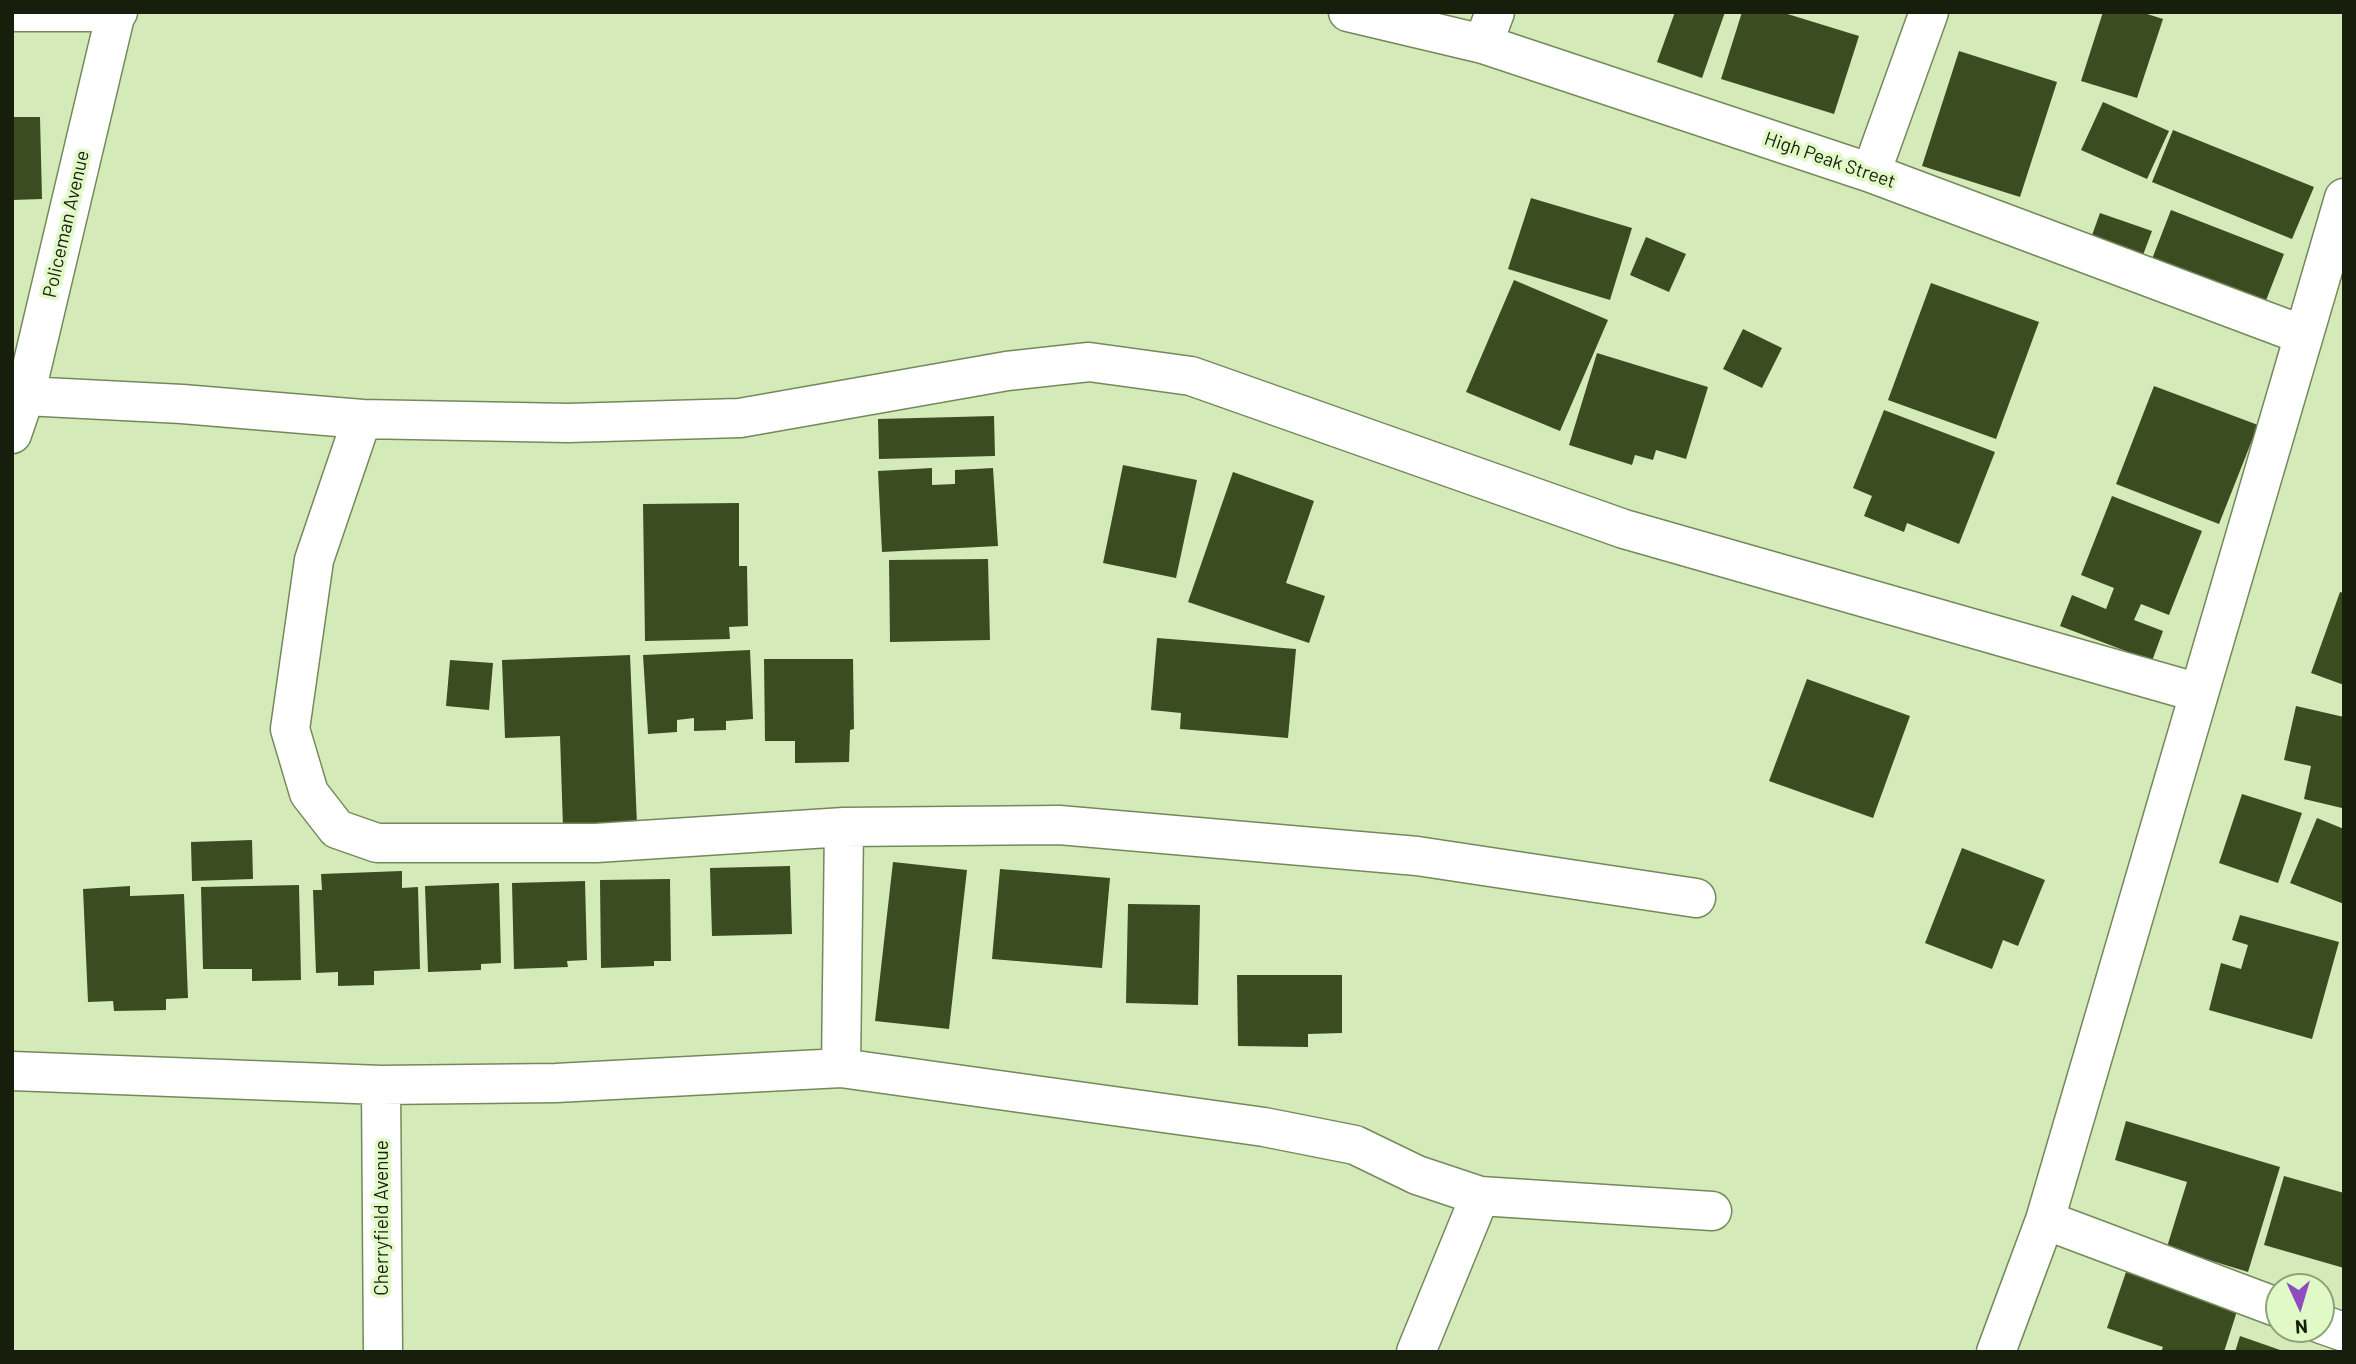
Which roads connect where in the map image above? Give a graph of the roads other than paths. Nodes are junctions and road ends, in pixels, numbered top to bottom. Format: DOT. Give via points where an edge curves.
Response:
graph roads {
  1 [pos="12,12"];
  2 [pos="117,12"];
  3 [pos="1348,12"];
  4 [pos="1929,12"];
  5 [pos="1489,28"];
  6 [pos="1871,173"];
  7 [pos="2344,198"];
  8 [pos="2303,335"];
  9 [pos="25,396"];
  10 [pos="362,419"];
  11 [pos="12,435"];
  12 [pos="2199,692"];
  13 [pos="844,827"];
  14 [pos="1696,898"];
  15 [pos="841,1068"];
  16 [pos="12,1070"];
  17 [pos="382,1085"];
  18 [pos="1480,1195"];
  19 [pos="1712,1211"];
  20 [pos="2045,1220"];
  21 [pos="2265,1303"];
  22 [pos="383,1352"];
  23 [pos="1416,1352"];
  24 [pos="1996,1352"];
  1 -- 2 [label="street"];
  2 -- 9 [label="street, Policeman Avenue"];
  3 -- 5 [label="street, High Peak Street"];
  4 -- 6 [label="street"];
  5 -- 6 [label="street, High Peak Street"];
  6 -- 8 [label="street, High Peak Street"];
  7 -- 8 [label="street"];
  8 -- 12 [label="street"];
  9 -- 10 [label="street"];
  9 -- 11 [label="street, Policeman Avenue"];
  10 -- 12 [label="street" via="568,424 740,418 1007,371 1089,362 1191,376 1624,529"];
  10 -- 13 [label="street" via="314,560 290,729 309,793 337,829 377,843 596,843"];
  12 -- 20 [label="street"];
  13 -- 14 [label="street" via="1059,825 1417,856"];
  13 -- 15 [label="street"];
  15 -- 17 [label="street" via="556,1083"];
  15 -- 18 [label="street" via="1264,1127 1355,1144 1418,1175"];
  16 -- 17 [label="street"];
  17 -- 22 [label="street, Cherryfield Avenue"];
  18 -- 19 [label="street"];
  18 -- 23 [label="street"];
  20 -- 21 [label="street"];
  20 -- 24 [label="street"];
}
